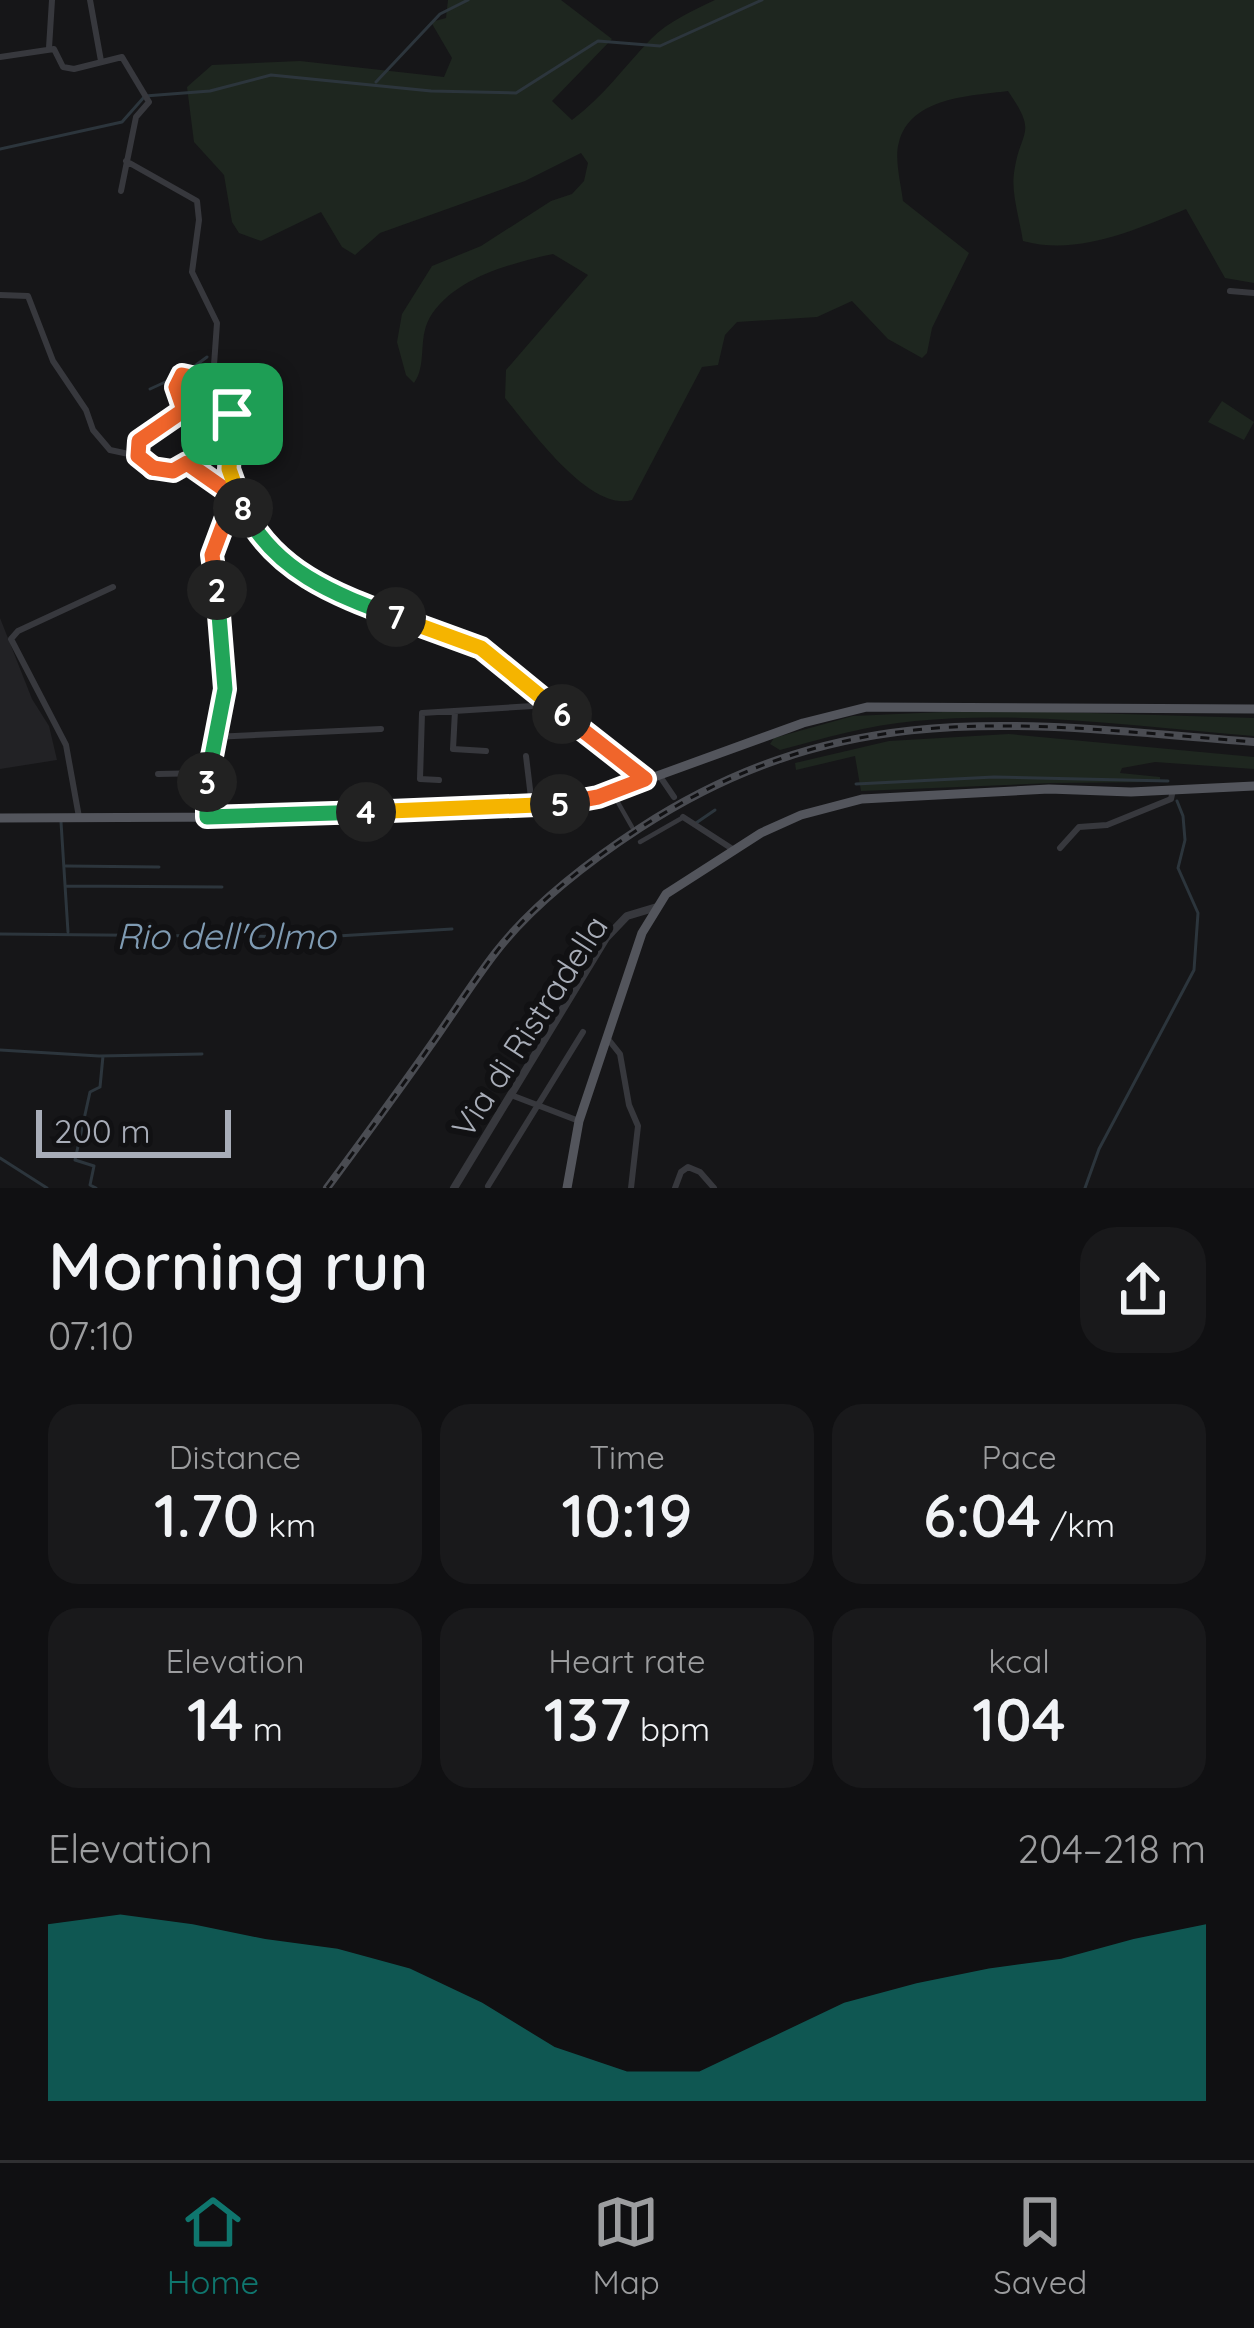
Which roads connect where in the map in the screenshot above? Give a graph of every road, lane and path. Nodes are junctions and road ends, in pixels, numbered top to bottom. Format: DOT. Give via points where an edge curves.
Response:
graph roads {
  1 [pos="52,0"];
  2 [pos="90,0"];
  3 [pos="49,48"];
  4 [pos="0,57"];
  5 [pos="100,61"];
  6 [pos="126,160"];
  7 [pos="121,190"];
  8 [pos="1230,291"];
  9 [pos="1254,293"];
  10 [pos="0,295"];
  11 [pos="232,414"];
  12 [pos="138,456"];
  13 [pos="235,494"];
  14 [pos="113,587"];
  15 [pos="549,705"];
  16 [pos="1254,709"];
  17 [pos="454,711"];
  18 [pos="380,730"];
  19 [pos="213,737"];
  20 [pos="486,751"];
  21 [pos="526,756"];
  22 [pos="206,773"];
  23 [pos="158,774"];
  24 [pos="659,775"];
  25 [pos="645,779"];
  26 [pos="439,780"];
  27 [pos="1254,789"];
  28 [pos="1173,790"];
  29 [pos="598,797"];
  30 [pos="674,797"];
  31 [pos="532,806"];
  32 [pos="207,817"];
  33 [pos="0,818"];
  34 [pos="79,818"];
  35 [pos="683,818"];
  36 [pos="632,827"];
  37 [pos="640,842"];
  38 [pos="1060,848"];
  39 [pos="734,850"];
  40 [pos="657,907"];
  41 [pos="583,1032"];
  42 [pos="608,1039"];
  43 [pos="511,1094"];
  44 [pos="538,1104"];
  45 [pos="579,1121"];
  46 [pos="488,1186"];
  47 [pos="454,1188"];
  48 [pos="567,1188"];
  49 [pos="631,1188"];
  50 [pos="675,1188"];
  51 [pos="713,1188"];
  1 -- 3 [label="street"];
  2 -- 5 [label="street"];
  3 -- 4 [label="street"];
  3 -- 5 [label="street" via="63,67"];
  5 -- 6 [label="street" via="122,57 149,102 136,118"];
  6 -- 7 [label="street"];
  6 -- 11 [label="street" via="196,201 192,272 217,323 214,365"];
  8 -- 9 [label="street"];
  10 -- 12 [label="street" via="28,296 93,430 110,450"];
  11 -- 12 [label="street" via="182,375 176,387 184,410 139,441"];
  11 -- 13 [label="street"];
  12 -- 13 [label="street" via="161,472 192,465"];
  13 -- 15 [label="street" via="286,566 370,608 481,648"];
  13 -- 19 [label="street" via="212,555 225,689"];
  14 -- 34 [label="street" via="11,639 66,745"];
  15 -- 17 [label="street"];
  15 -- 25 [label="street"];
  16 -- 24 [label="main road" via="867,707"];
  17 -- 20 [label="street" via="453,749"];
  17 -- 26 [label="street" via="422,713 420,779"];
  18 -- 19 [label="street"];
  19 -- 22 [label="street"];
  21 -- 31 [label="street"];
  22 -- 23 [label="street"];
  22 -- 32 [label="street"];
  24 -- 25 [label="main road"];
  24 -- 30 [label="street"];
  25 -- 29 [label="main road"];
  27 -- 28 [label="main road"];
  28 -- 38 [label="street" via="1171,799 1107,825 1079,827"];
  28 -- 39 [label="main road" via="862,799 801,815"];
  29 -- 31 [label="main road"];
  29 -- 36 [label="street" via="602,805 616,799"];
  31 -- 32 [label="main road"];
  32 -- 34 [label="main road"];
  33 -- 34 [label="main road"];
  35 -- 37 [label="street"];
  35 -- 39 [label="street"];
  39 -- 40 [label="main road" via="682,880"];
  40 -- 42 [label="main road"];
  40 -- 43 [label="street, Via di Ristradella" via="627,916 606,938"];
  41 -- 44 [label="street"];
  42 -- 45 [label="main road"];
  42 -- 49 [label="street" via="620,1054 638,1126"];
  43 -- 44 [label="street"];
  43 -- 47 [label="street, Via di Ristradella"];
  44 -- 45 [label="street"];
  44 -- 46 [label="street"];
  45 -- 48 [label="main road"];
  50 -- 51 [label="street" via="688,1167"];
}
